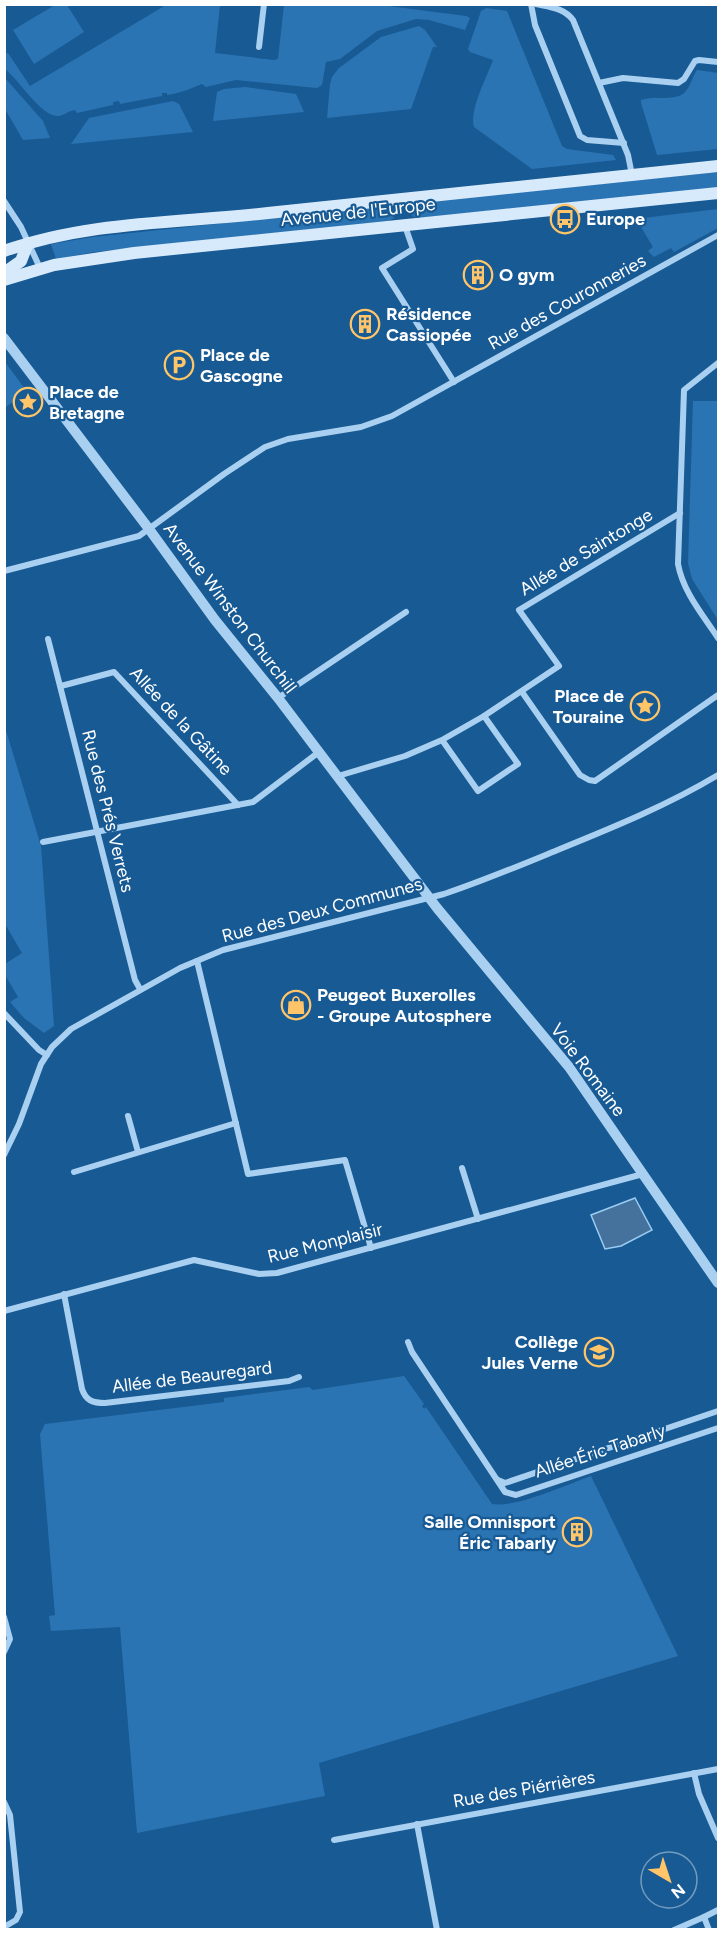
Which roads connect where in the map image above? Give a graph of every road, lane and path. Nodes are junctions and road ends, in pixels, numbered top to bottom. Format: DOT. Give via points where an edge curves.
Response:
graph roads {
  1 [pos="264,4"];
  2 [pos="531,4"];
  3 [pos="536,4"];
  4 [pos="260,47"];
  5 [pos="718,62"];
  6 [pos="599,83"];
  7 [pos="624,143"];
  8 [pos="718,166"];
  9 [pos="632,175"];
  10 [pos="718,193"];
  11 [pos="4,201"];
  12 [pos="405,225"];
  13 [pos="718,235"];
  14 [pos="28,243"];
  15 [pos="4,252"];
  16 [pos="40,268"];
  17 [pos="4,273"];
  18 [pos="4,280"];
  19 [pos="4,338"];
  20 [pos="718,363"];
  21 [pos="454,382"];
  22 [pos="680,513"];
  23 [pos="149,529"];
  24 [pos="4,571"];
  25 [pos="406,612"];
  26 [pos="718,638"];
  27 [pos="48,639"];
  28 [pos="61,686"];
  29 [pos="522,692"];
  30 [pos="718,695"];
  31 [pos="278,698"];
  32 [pos="484,716"];
  33 [pos="442,740"];
  34 [pos="319,752"];
  35 [pos="718,775"];
  36 [pos="338,776"];
  37 [pos="238,805"];
  38 [pos="97,832"];
  39 [pos="43,842"];
  40 [pos="429,898"];
  41 [pos="197,961"];
  42 [pos="140,989"];
  43 [pos="4,1013"];
  44 [pos="47,1055"];
  45 [pos="128,1116"];
  46 [pos="236,1123"];
  47 [pos="138,1152"];
  48 [pos="4,1155"];
  49 [pos="462,1168"];
  50 [pos="74,1172"];
  51 [pos="643,1174"];
  52 [pos="478,1219"];
  53 [pos="371,1248"];
  54 [pos="709,1271"];
  55 [pos="718,1283"];
  56 [pos="718,1288"];
  57 [pos="64,1294"];
  58 [pos="4,1311"];
  59 [pos="408,1342"];
  60 [pos="299,1377"];
  61 [pos="718,1411"];
  62 [pos="718,1428"];
  63 [pos="498,1480"];
  64 [pos="4,1617"];
  65 [pos="4,1652"];
  66 [pos="718,1769"];
  67 [pos="694,1773"];
  68 [pos="4,1802"];
  69 [pos="417,1824"];
  70 [pos="718,1838"];
  71 [pos="334,1840"];
  72 [pos="718,1910"];
  73 [pos="704,1917"];
  74 [pos="4,1927"];
  75 [pos="437,1929"];
  76 [pos="674,1929"];
  77 [pos="709,1929"];
  1 -- 4 [label="street"];
  2 -- 7 [label="street" via="535,25 580,136 586,140"];
  3 -- 6 [label="street" via="570,16"];
  5 -- 6 [label="street" via="695,61 678,83 623,78"];
  6 -- 7 [label="street"];
  7 -- 9 [label="street"];
  8 -- 9 [label="main road, Avenue de l'Europe"];
  9 -- 14 [label="main road, Avenue de l'Europe" via="136,224"];
  10 -- 12 [label="main road, Avenue de l'Europe"];
  11 -- 14 [label="street"];
  12 -- 16 [label="main road, Avenue de l'Europe" via="134,253"];
  12 -- 21 [label="street" via="414,249 382,268"];
  13 -- 21 [label="street, Rue des Couronneries"];
  14 -- 15 [label="main road, Avenue de l'Europe"];
  14 -- 16 [label="street"];
  14 -- 17 [label="main road" via="21,261"];
  16 -- 18 [label="main road, Avenue de l'Europe"];
  19 -- 23 [label="street, Avenue Winston Churchill"];
  20 -- 22 [label="street" via="684,390"];
  21 -- 23 [label="street, Rue des Couronneries" via="376,423 265,447"];
  22 -- 26 [label="street" via="680,577"];
  22 -- 29 [label="street, Allée de Saintonge" via="519,610 559,666"];
  23 -- 24 [label="street, Rue des Couronneries" via="139,536"];
  23 -- 31 [label="street, Avenue Winston Churchill"];
  25 -- 31 [label="street"];
  27 -- 28 [label="street, Rue des Prés Verrets"];
  28 -- 37 [label="street, Allée de la Gâtine" via="114,672"];
  28 -- 38 [label="street, Rue des Prés Verrets"];
  29 -- 30 [label="street" via="580,775 595,781"];
  29 -- 32 [label="street, Allée de Saintonge"];
  31 -- 34 [label="street, Avenue Winston Churchill"];
  32 -- 33 [label="street, Allée de Saintonge"];
  32 -- 33 [label="street" via="518,764 478,791"];
  33 -- 36 [label="street, Allée de Saintonge" via="405,756"];
  34 -- 36 [label="street, Avenue Winston Churchill"];
  34 -- 37 [label="street" via="253,802"];
  35 -- 40 [label="street, Rue des Deux Communes" via="639,817 478,883"];
  36 -- 40 [label="street, Avenue Winston Churchill"];
  37 -- 38 [label="street"];
  38 -- 39 [label="street"];
  38 -- 42 [label="street, Rue des Prés Verrets"];
  40 -- 41 [label="street, Rue des Deux Communes" via="223,950"];
  40 -- 51 [label="street, Voie Romaine" via="568,1067"];
  41 -- 42 [label="street, Rue des Deux Communes"];
  41 -- 46 [label="street"];
  42 -- 44 [label="street, Rue des Deux Communes" via="71,1029"];
  43 -- 44 [label="street"];
  44 -- 48 [label="street, Rue des Deux Communes"];
  45 -- 47 [label="street"];
  46 -- 47 [label="street"];
  46 -- 53 [label="street" via="248,1174 345,1160"];
  47 -- 50 [label="street"];
  49 -- 52 [label="street"];
  51 -- 52 [label="street, Rue Monplaisir"];
  51 -- 54 [label="street, Voie Romaine"];
  52 -- 53 [label="street, Rue Monplaisir"];
  53 -- 57 [label="street, Rue Monplaisir" via="268,1275 194,1260"];
  54 -- 55 [label="street, Voie Romaine"];
  54 -- 56 [label="street, Voie Romaine"];
  57 -- 58 [label="street, Rue Monplaisir"];
  57 -- 60 [label="street, Allée de Beauregard" via="82,1389 92,1402"];
  59 -- 63 [label="street, Allée Éric Tabarly"];
  61 -- 63 [label="street, Allée Éric Tabarly" via="505,1483"];
  62 -- 63 [label="street, Allée Éric Tabarly" via="516,1495 508,1494"];
  64 -- 65 [label="street" via="10,1639"];
  66 -- 67 [label="street, Rue des Piérrières"];
  67 -- 69 [label="street, Rue des Piérrières"];
  67 -- 70 [label="street"];
  68 -- 74 [label="street" via="10,1815 20,1912 16,1920"];
  69 -- 71 [label="street, Rue des Piérrières"];
  69 -- 75 [label="street"];
  72 -- 73 [label="street"];
  73 -- 76 [label="street"];
  73 -- 77 [label="street"];
}
